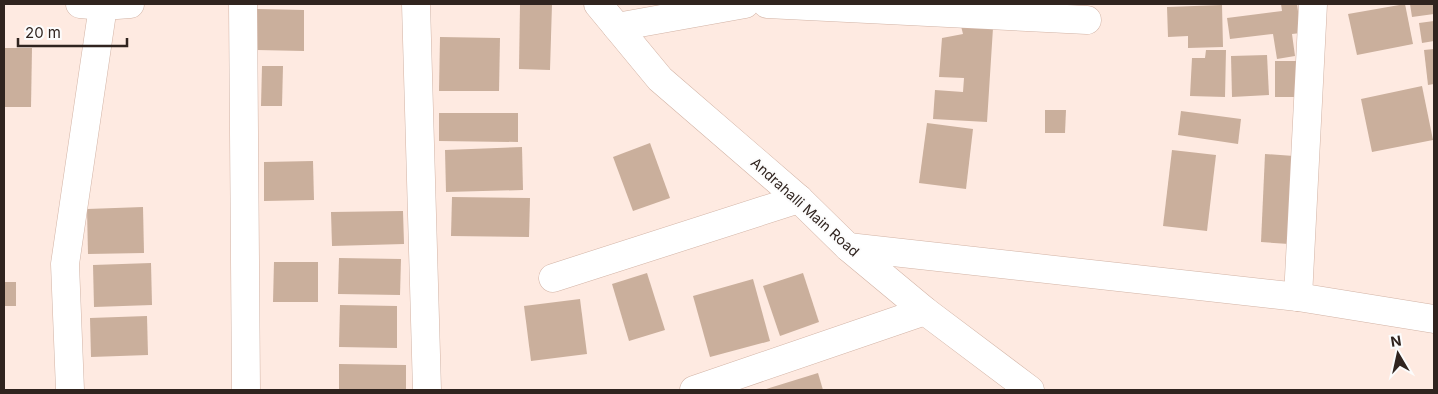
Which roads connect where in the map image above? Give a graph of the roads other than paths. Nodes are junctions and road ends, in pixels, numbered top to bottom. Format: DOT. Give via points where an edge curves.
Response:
graph roads {
  1 [pos="130,4"];
  2 [pos="243,4"];
  3 [pos="416,4"];
  4 [pos="598,4"];
  5 [pos="745,4"];
  6 [pos="767,4"];
  7 [pos="1313,4"];
  8 [pos="91,5"];
  9 [pos="1087,20"];
  10 [pos="617,27"];
  11 [pos="799,199"];
  12 [pos="848,247"];
  13 [pos="553,278"];
  14 [pos="1298,297"];
  15 [pos="926,311"];
  16 [pos="1434,319"];
  17 [pos="70,390"];
  18 [pos="246,390"];
  19 [pos="427,390"];
  20 [pos="694,390"];
  21 [pos="1030,390"];
  1 -- 8 [label="street"];
  2 -- 18 [label="street"];
  3 -- 19 [label="street"];
  4 -- 10 [label="street, Andrahalli Main Road"];
  5 -- 10 [label="street"];
  6 -- 9 [label="street"];
  7 -- 14 [label="street"];
  8 -- 17 [label="street" via="65,264"];
  10 -- 11 [label="street, Andrahalli Main Road" via="660,79"];
  11 -- 12 [label="street, Andrahalli Main Road"];
  11 -- 13 [label="street"];
  12 -- 14 [label="street"];
  12 -- 15 [label="street, Andrahalli Main Road"];
  14 -- 16 [label="street"];
  15 -- 20 [label="street"];
  15 -- 21 [label="street, Andrahalli Main Road"];
}
